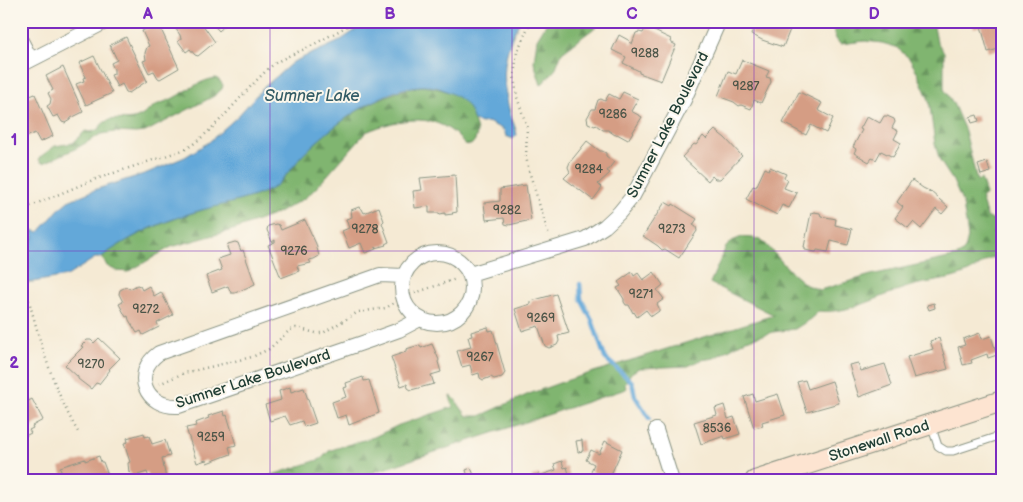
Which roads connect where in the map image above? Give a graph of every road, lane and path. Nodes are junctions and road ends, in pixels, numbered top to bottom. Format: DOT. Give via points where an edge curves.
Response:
graph roads {
  1 [pos="107,21"];
  2 [pos="356,21"];
  3 [pos="531,21"];
  4 [pos="719,21"];
  5 [pos="21,32"];
  6 [pos="34,58"];
  7 [pos="21,65"];
  8 [pos="21,210"];
  9 [pos="553,250"];
  10 [pos="21,271"];
  11 [pos="470,274"];
  12 [pos="404,276"];
  13 [pos="403,297"];
  14 [pos="420,319"];
  15 [pos="147,391"];
  16 [pos="1002,401"];
  17 [pos="931,425"];
  18 [pos="656,430"];
  19 [pos="78,432"];
  20 [pos="1002,435"];
  21 [pos="672,481"];
  22 [pos="755,481"];
  1 -- 6 [label="street"];
  2 -- 8 [label="path" via="276,63 195,143"];
  3 -- 9 [label="path" via="517,52 514,76 527,127 529,171"];
  4 -- 9 [label="street, Sumner Lake Boulevard" via="684,100 633,196 594,234"];
  5 -- 6 [label="lane"];
  6 -- 7 [label="street"];
  9 -- 11 [label="street, Sumner Lake Boulevard"];
  10 -- 19 [label="path" via="57,389"];
  11 -- 12 [label="street" via="460,261 451,256 432,253 415,260"];
  11 -- 13 [label="path"];
  11 -- 14 [label="street" via="471,298 460,315 440,323"];
  12 -- 13 [label="street"];
  12 -- 15 [label="street" via="380,276 159,353 145,370"];
  13 -- 14 [label="street"];
  13 -- 15 [label="path" via="386,308 353,314 323,333 296,328 290,330 269,349 252,357 184,373"];
  14 -- 15 [label="street, Sumner Lake Boulevard" via="399,330 179,406 157,402"];
  16 -- 17 [label="street, Stonewall Road"];
  17 -- 20 [label="lane" via="938,446 946,451"];
  17 -- 22 [label="street, Stonewall Road"];
  18 -- 21 [label="street"];
}
